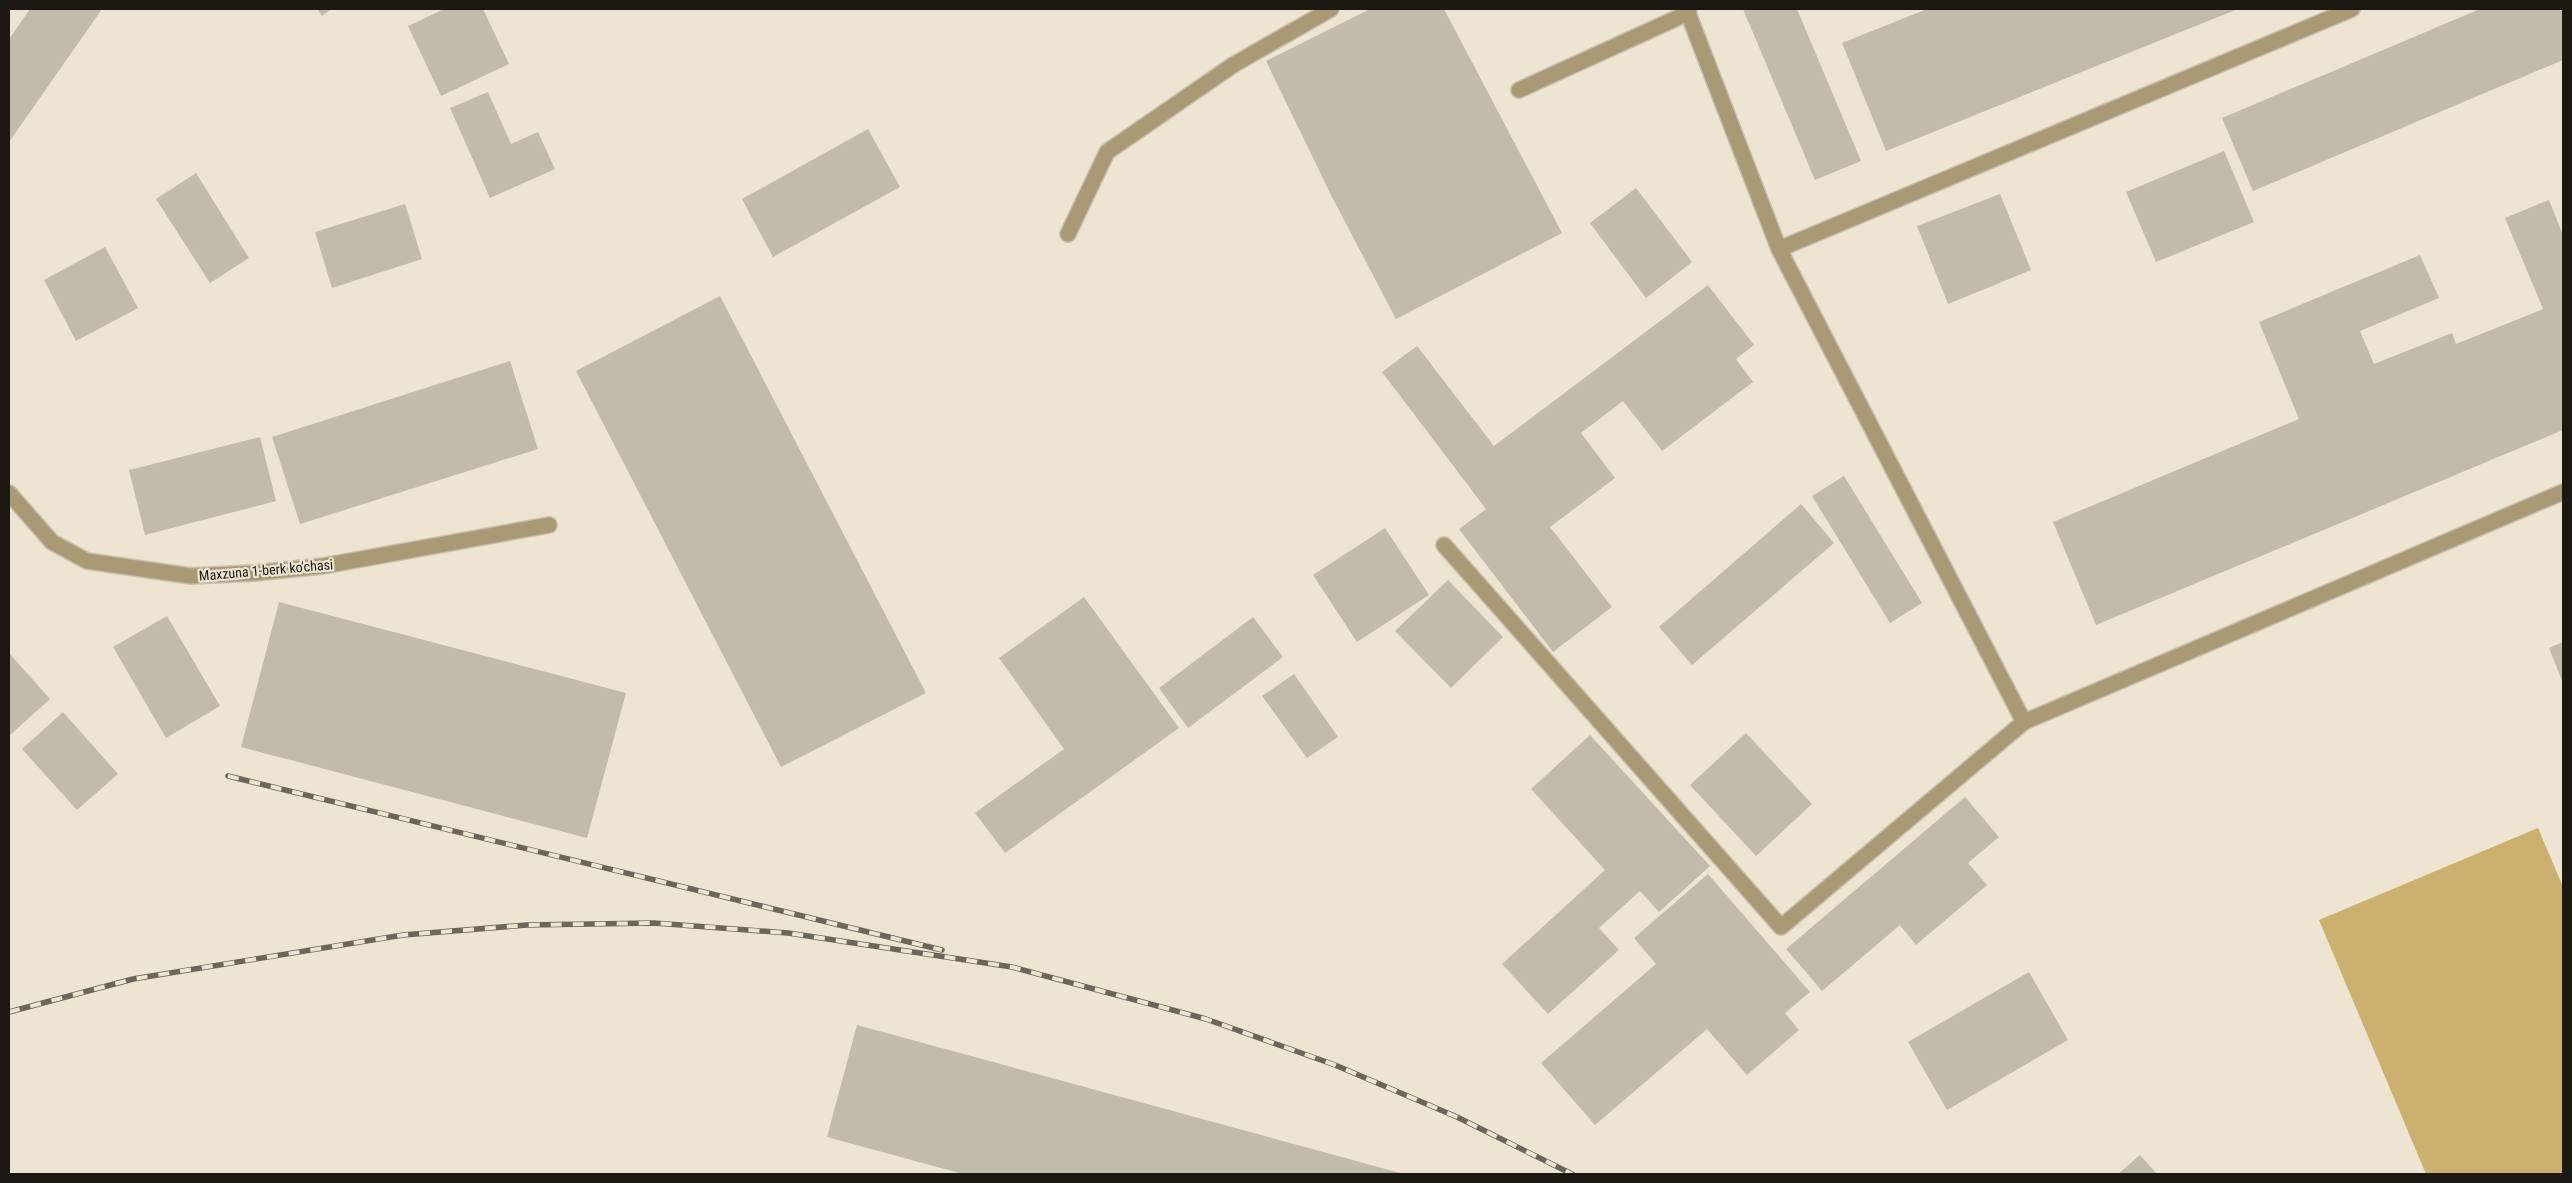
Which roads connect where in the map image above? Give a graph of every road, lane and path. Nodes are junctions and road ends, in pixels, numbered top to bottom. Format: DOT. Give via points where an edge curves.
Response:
graph roads {
  1 [pos="1331,9"];
  2 [pos="2352,9"];
  3 [pos="1688,11"];
  4 [pos="1519,90"];
  5 [pos="1068,234"];
  6 [pos="1779,249"];
  7 [pos="2563,492"];
  8 [pos="9,493"];
  9 [pos="549,525"];
  10 [pos="1444,545"];
  11 [pos="2024,722"];
  1 -- 5 [label="street" via="1233,65 1107,152"];
  2 -- 6 [label="street"];
  3 -- 4 [label="street"];
  3 -- 6 [label="street"];
  6 -- 11 [label="street"];
  7 -- 11 [label="street"];
  8 -- 9 [label="street, Maxzuna 1-berk ko'chasi" via="52,542 87,561 191,576 323,566"];
  10 -- 11 [label="street" via="1781,927"];
}
